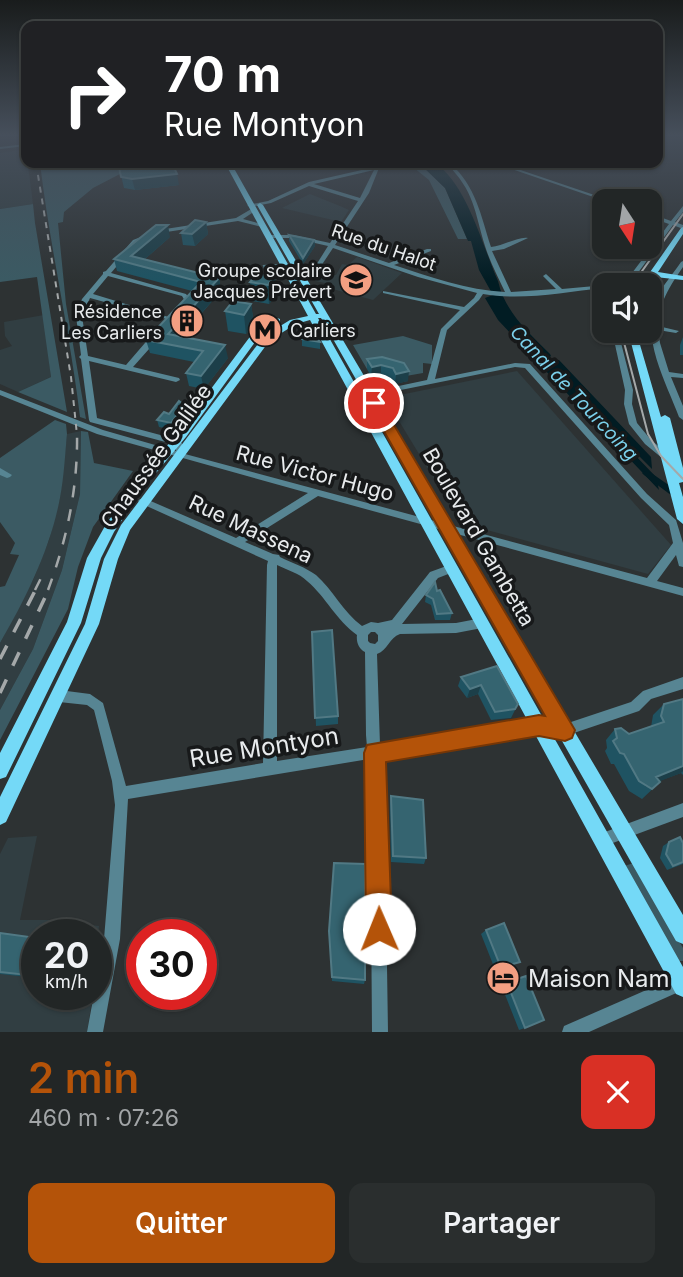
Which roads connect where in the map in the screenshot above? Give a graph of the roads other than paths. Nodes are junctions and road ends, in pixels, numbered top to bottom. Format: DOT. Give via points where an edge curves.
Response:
graph roads {
  1 [pos="241,184"];
  2 [pos="245,184"];
  3 [pos="308,184"];
  4 [pos="369,184"];
  5 [pos="467,184"];
  6 [pos="558,184"];
  7 [pos="592,196"];
  8 [pos="361,200"];
  9 [pos="254,206"];
  10 [pos="683,208"];
  11 [pos="238,219"];
  12 [pos="662,220"];
  13 [pos="671,223"];
  14 [pos="262,225"];
  15 [pos="683,228"];
  16 [pos="277,235"];
  17 [pos="268,236"];
  18 [pos="525,238"];
  19 [pos="683,239"];
  20 [pos="332,245"];
  21 [pos="490,249"];
  22 [pos="429,250"];
  23 [pos="683,262"];
  24 [pos="389,265"];
  25 [pos="105,273"];
  26 [pos="635,273"];
  27 [pos="657,273"];
  28 [pos="657,273"];
  29 [pos="295,276"];
  30 [pos="546,276"];
  31 [pos="679,277"];
  32 [pos="592,287"];
  33 [pos="560,289"];
  34 [pos="386,292"];
  35 [pos="480,293"];
  36 [pos="508,293"];
  37 [pos="88,295"];
  38 [pos="662,297"];
  39 [pos="463,309"];
  40 [pos="316,313"];
  41 [pos="172,319"];
  42 [pos="662,328"];
  43 [pos="676,331"];
  44 [pos="618,343"];
  45 [pos="636,343"];
  46 [pos="642,343"];
  47 [pos="659,343"];
  48 [pos="83,358"];
  49 [pos="128,368"];
  50 [pos="668,374"];
  51 [pos="683,376"];
  52 [pos="176,380"];
  53 [pos="430,382"];
  54 [pos="0,392"];
  55 [pos="369,394"];
  56 [pos="356,397"];
  57 [pos="683,417"];
  58 [pos="671,447"];
  59 [pos="175,450"];
  60 [pos="683,490"];
  61 [pos="316,493"];
  62 [pos="143,502"];
  63 [pos="683,519"];
  64 [pos="428,524"];
  65 [pos="448,529"];
  66 [pos="238,542"];
  67 [pos="678,544"];
  68 [pos="275,558"];
  69 [pos="683,563"];
  70 [pos="452,568"];
  71 [pos="649,584"];
  72 [pos="683,592"];
  73 [pos="413,604"];
  74 [pos="482,623"];
  75 [pos="377,628"];
  76 [pos="427,628"];
  77 [pos="363,633"];
  78 [pos="385,639"];
  79 [pos="371,648"];
  80 [pos="683,683"];
  81 [pos="59,696"];
  82 [pos="539,725"];
  83 [pos="565,730"];
  84 [pos="375,753"];
  85 [pos="270,769"];
  86 [pos="0,771"];
  87 [pos="122,793"];
  88 [pos="683,810"];
  89 [pos="0,816"];
  90 [pos="624,832"];
  91 [pos="602,840"];
  92 [pos="683,934"];
  93 [pos="682,984"];
  94 [pos="95,1032"];
  95 [pos="380,1032"];
  96 [pos="570,1032"];
  1 -- 9 [label="main road, Boulevard Gambetta"];
  2 -- 9 [label="main road, Boulevard Gambetta"];
  3 -- 8 [label="street"];
  3 -- 9 [label="street"];
  4 -- 8 [label="street"];
  5 -- 21 [label="street"];
  6 -- 7 [label="street"];
  8 -- 20 [label="street"];
  9 -- 11 [label="street"];
  9 -- 14 [label="main road, Boulevard Gambetta"];
  9 -- 16 [label="main road, Boulevard Gambetta"];
  10 -- 13 [label="street"];
  11 -- 14 [label="street"];
  11 -- 25 [label="street" via="151,234 129,245"];
  12 -- 13 [label="street"];
  13 -- 15 [label="street"];
  13 -- 26 [label="street"];
  14 -- 17 [label="main road, Boulevard Gambetta"];
  15 -- 27 [label="main road"];
  16 -- 17 [label="street, Rue du Halot"];
  16 -- 20 [label="street, Rue du Halot"];
  16 -- 29 [label="main road, Boulevard Gambetta"];
  17 -- 29 [label="main road, Boulevard Gambetta"];
  18 -- 21 [label="street"];
  19 -- 28 [label="main road"];
  20 -- 24 [label="street, Rue du Halot"];
  20 -- 29 [label="street" via="314,271"];
  21 -- 36 [label="street"];
  22 -- 24 [label="street"];
  23 -- 31 [label="street"];
  24 -- 35 [label="street, Rue du Halot"];
  25 -- 37 [label="street"];
  25 -- 41 [label="street" via="187,296 188,301"];
  29 -- 40 [label="main road, Boulevard Gambetta"];
  30 -- 33 [label="street"];
  31 -- 38 [label="street"];
  32 -- 33 [label="street"];
  33 -- 36 [label="street"];
  34 -- 39 [label="street"];
  35 -- 36 [label="street, Rue du Halot"];
  35 -- 39 [label="street"];
  37 -- 41 [label="street"];
  37 -- 48 [label="street" via="79,319"];
  39 -- 53 [label="street" via="443,329"];
  40 -- 55 [label="main road, Boulevard Gambetta"];
  40 -- 56 [label="main road, Boulevard Gambetta"];
  40 -- 59 [label="main road, Chaussée Galilée" via="267,338"];
  41 -- 49 [label="street"];
  42 -- 43 [label="street"];
  44 -- 58 [label="street" via="632,422 645,439"];
  45 -- 58 [label="main road"];
  46 -- 58 [label="main road"];
  47 -- 50 [label="street"];
  48 -- 49 [label="street"];
  48 -- 59 [label="street" via="93,420"];
  49 -- 52 [label="street"];
  50 -- 51 [label="street"];
  50 -- 57 [label="street"];
  53 -- 55 [label="street"];
  53 -- 67 [label="street" via="525,366 673,523"];
  54 -- 59 [label="street" via="100,432"];
  55 -- 56 [label="street"];
  55 -- 65 [label="main road, Boulevard Gambetta"];
  56 -- 64 [label="main road, Boulevard Gambetta"];
  58 -- 60 [label="main road"];
  58 -- 63 [label="main road" via="672,481"];
  59 -- 61 [label="street, Rue Victor Hugo"];
  59 -- 62 [label="main road, Chaussée Galilée"];
  59 -- 86 [label="main road, Chaussée Galilée" via="132,494 104,538 74,623"];
  61 -- 64 [label="street, Rue Victor Hugo"];
  61 -- 66 [label="street"];
  62 -- 66 [label="street, Rue Massena"];
  62 -- 81 [label="main road, Chaussée Galilée" via="115,550 97,609"];
  64 -- 65 [label="street, Rue Victor Hugo"];
  64 -- 70 [label="main road, Boulevard Gambetta"];
  65 -- 71 [label="street, Rue Victor Hugo"];
  65 -- 83 [label="main road, Boulevard Gambetta"];
  66 -- 68 [label="street, Rue Massena"];
  67 -- 69 [label="street"];
  67 -- 71 [label="street"];
  68 -- 77 [label="street, Rue Massena" via="310,576"];
  68 -- 85 [label="street"];
  70 -- 73 [label="street" via="435,575"];
  70 -- 74 [label="main road, Boulevard Gambetta"];
  71 -- 72 [label="street, Rue Victor Hugo"];
  73 -- 75 [label="street" via="395,624"];
  73 -- 76 [label="street" via="414,620"];
  74 -- 76 [label="street"];
  74 -- 82 [label="main road, Boulevard Gambetta"];
  75 -- 77 [label="street"];
  75 -- 78 [label="street"];
  76 -- 78 [label="street" via="400,629"];
  77 -- 79 [label="street" via="362,641"];
  78 -- 79 [label="street" via="381,646"];
  79 -- 84 [label="street"];
  80 -- 83 [label="street" via="647,695 635,707"];
  81 -- 87 [label="street" via="90,700 99,707"];
  81 -- 89 [label="main road, Chaussée Galilée"];
  82 -- 83 [label="street"];
  82 -- 84 [label="street, Rue Montyon"];
  82 -- 91 [label="main road, Boulevard Gambetta"];
  83 -- 90 [label="main road, Boulevard Gambetta"];
  84 -- 85 [label="street, Rue Montyon"];
  84 -- 95 [label="street"];
  85 -- 87 [label="street, Rue Montyon"];
  87 -- 94 [label="street" via="112,939"];
  88 -- 90 [label="street"];
  90 -- 91 [label="street"];
  90 -- 92 [label="main road, Boulevard Gambetta"];
  91 -- 93 [label="main road, Boulevard Gambetta"];
  93 -- 96 [label="street"];
}
